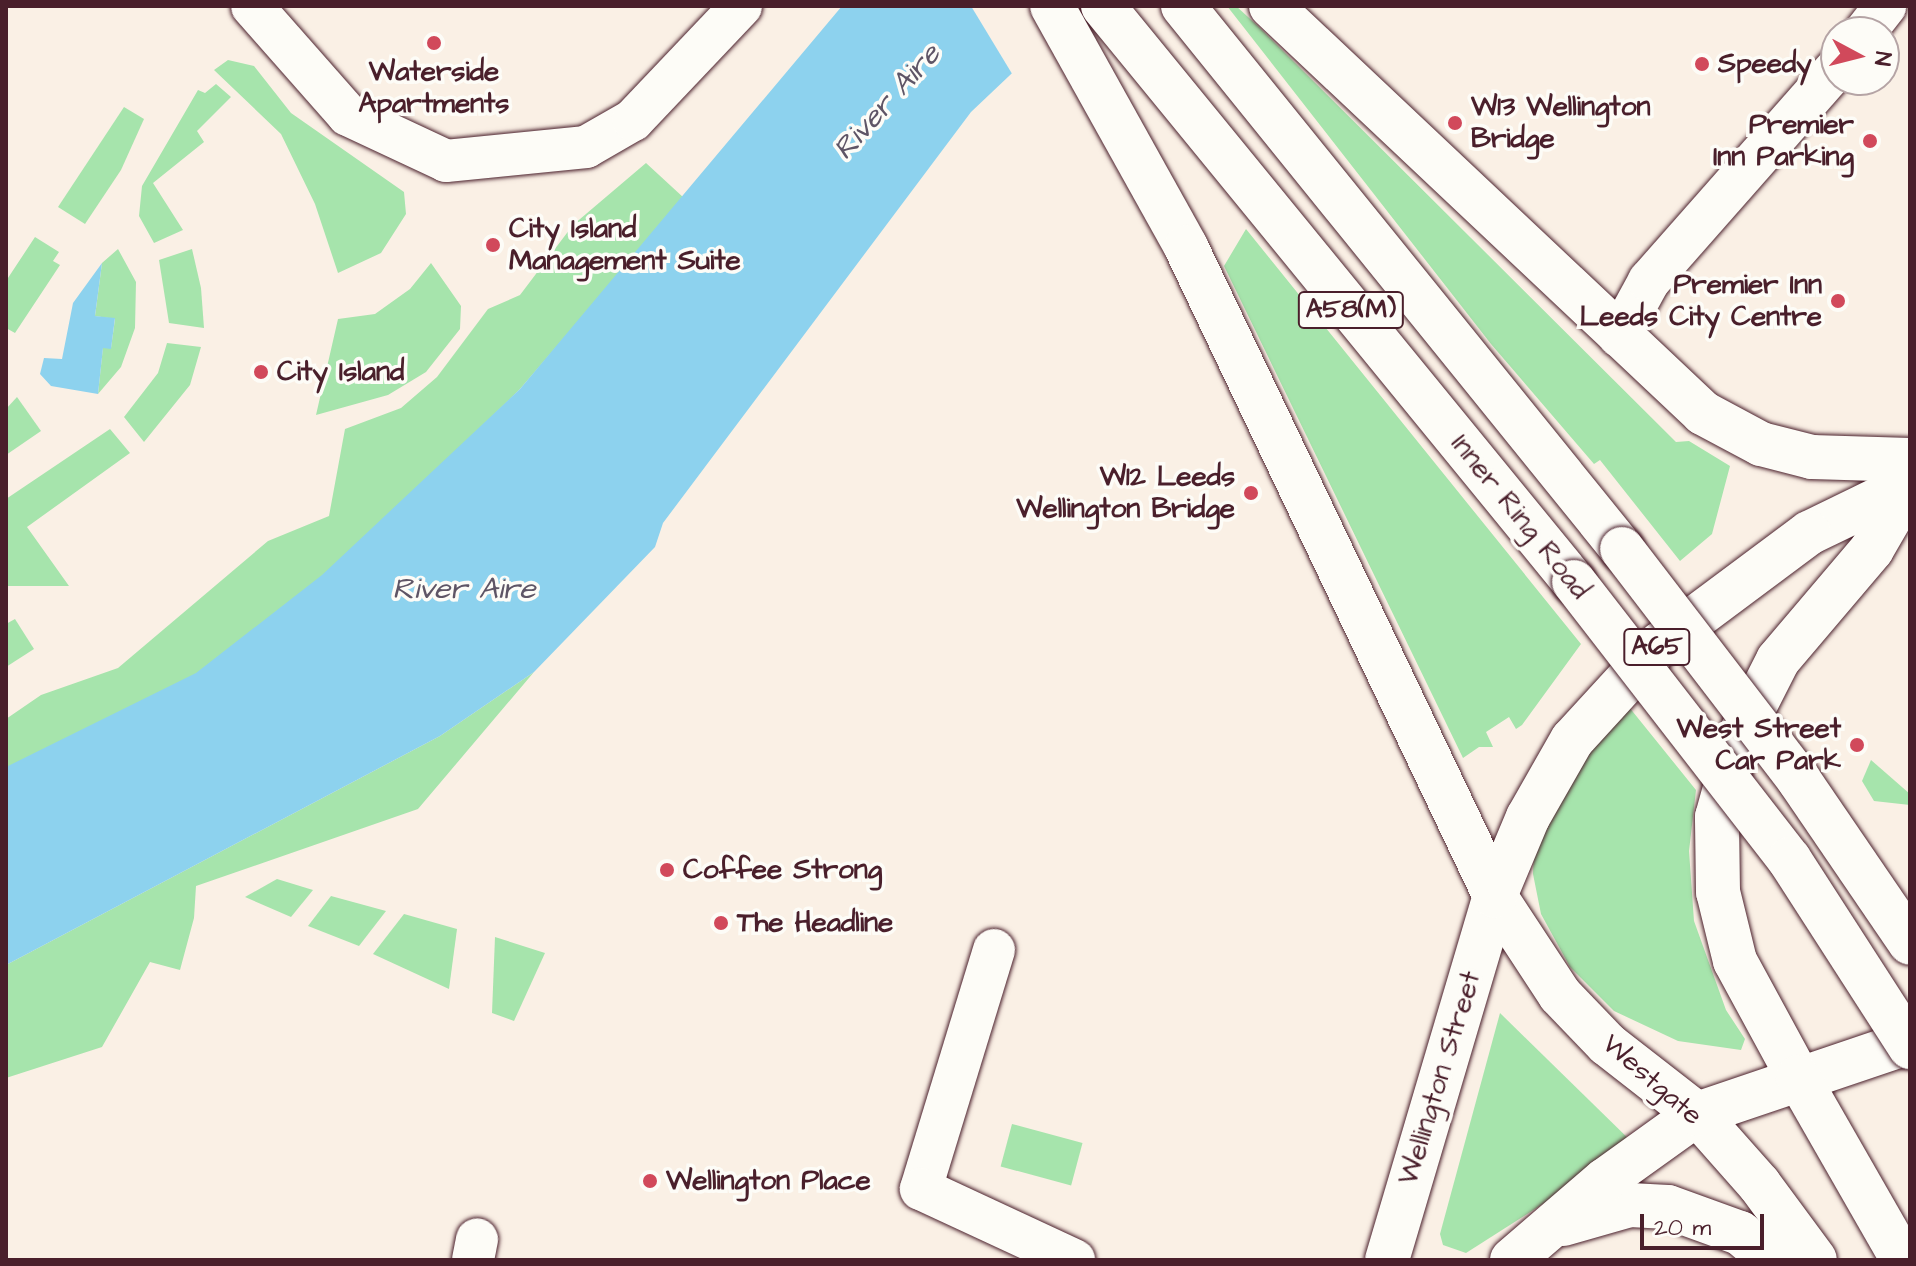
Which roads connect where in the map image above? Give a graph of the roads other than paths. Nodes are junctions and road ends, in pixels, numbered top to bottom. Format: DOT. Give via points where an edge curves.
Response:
graph roads {
  1 [pos="252,6"];
  2 [pos="741,6"];
  3 [pos="1052,6"];
  4 [pos="1183,6"];
  5 [pos="1271,6"];
  6 [pos="1116,22"];
  7 [pos="1820,87"];
  8 [pos="1619,336"];
  9 [pos="1910,476"];
  10 [pos="1495,896"];
  11 [pos="1910,943"];
  12 [pos="994,950"];
  13 [pos="1910,1044"];
  14 [pos="1798,1077"];
  15 [pos="1697,1114"];
  16 [pos="1549,1229"];
  17 [pos="1074,1260"];
  18 [pos="1387,1260"];
  19 [pos="1512,1260"];
  20 [pos="1772,1260"];
  21 [pos="1815,1260"];
  22 [pos="1903,1260"];
  1 -- 2 [label="street" via="348,115 446,161 586,147 633,120"];
  3 -- 10 [label="main road, Westgate" via="1186,247"];
  4 -- 11 [label="main road, Inner Ring Road / A58(M), bridge" via="1622,549 1799,780"];
  5 -- 8 [label="main road"];
  6 -- 13 [label="main road, Inner Ring Road / A58(M), bridge" via="1574,582 1789,859"];
  7 -- 8 [label="street" via="1649,281"];
  8 -- 9 [label="main road" via="1703,413 1734,432 1812,457"];
  9 -- 10 [label="main road, A65" via="1809,533 1660,644 1572,740 1528,817"];
  9 -- 14 [label="main road" via="1872,549 1778,660 1739,737 1717,817 1718,892 1735,961"];
  10 -- 15 [label="main road, Westgate" via="1560,995 1607,1044"];
  10 -- 18 [label="main road, Wellington Street"];
  12 -- 17 [label="street" via="921,1189"];
  13 -- 14 [label="main road"];
  14 -- 15 [label="main road"];
  14 -- 22 [label="main road"];
  15 -- 16 [label="main road" via="1605,1180"];
  15 -- 21 [label="main road, Westgate" via="1759,1184"];
  16 -- 19 [label="main road"];
  16 -- 20 [label="main road" via="1630,1205 1668,1207 1740,1233"];
}
